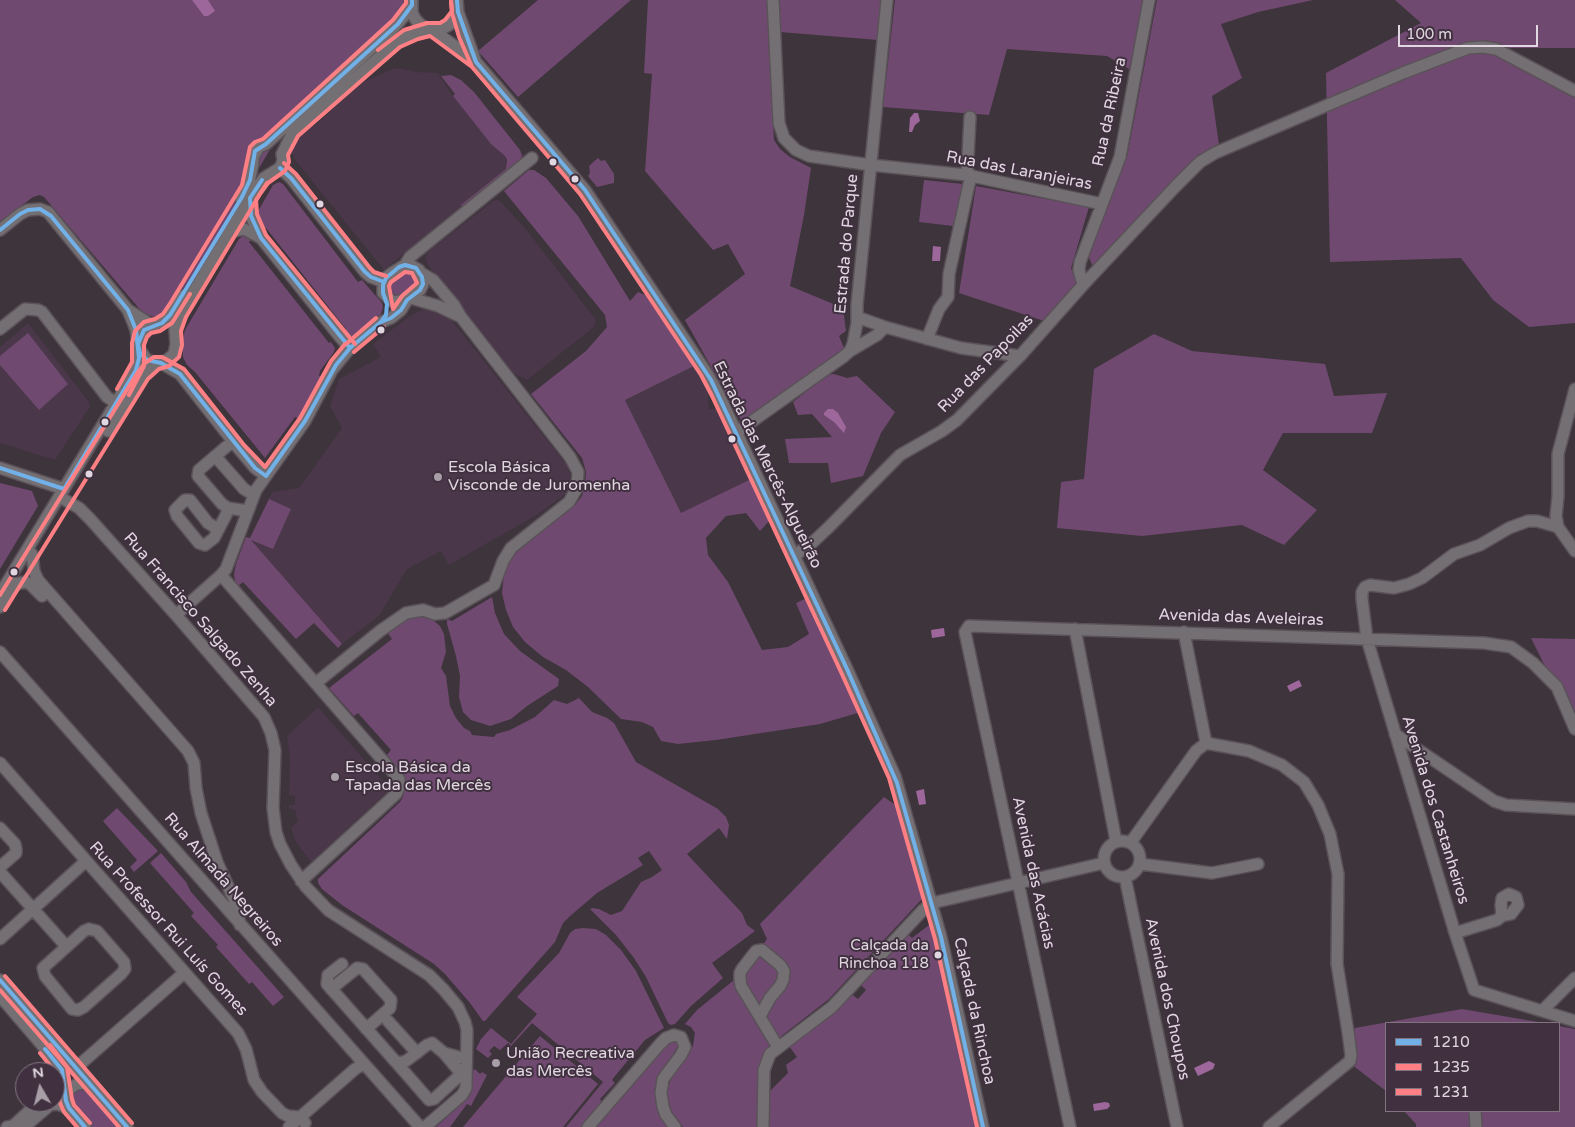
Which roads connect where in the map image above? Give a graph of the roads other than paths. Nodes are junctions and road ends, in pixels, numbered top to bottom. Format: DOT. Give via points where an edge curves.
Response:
graph roads {
  1 [pos="773,0"];
  2 [pos="887,0"];
  3 [pos="1149,0"];
  4 [pos="412,2"];
  5 [pos="458,5"];
  6 [pos="430,29"];
  7 [pos="476,62"];
  8 [pos="1575,91"];
  9 [pos="970,117"];
  10 [pos="266,144"];
  11 [pos="282,154"];
  12 [pos="532,158"];
  13 [pos="254,163"];
  14 [pos="871,165"];
  15 [pos="275,171"];
  16 [pos="969,175"];
  17 [pos="250,198"];
  18 [pos="1102,204"];
  19 [pos="0,230"];
  20 [pos="229,232"];
  21 [pos="261,238"];
  22 [pos="424,247"];
  23 [pos="405,265"];
  24 [pos="420,272"];
  25 [pos="384,282"];
  26 [pos="1083,285"];
  27 [pos="386,298"];
  28 [pos="409,299"];
  29 [pos="128,310"];
  30 [pos="461,317"];
  31 [pos="857,317"];
  32 [pos="381,322"];
  33 [pos="155,325"];
  34 [pos="885,327"];
  35 [pos="0,328"];
  36 [pos="927,339"];
  37 [pos="176,344"];
  38 [pos="138,346"];
  39 [pos="350,348"];
  40 [pos="850,351"];
  41 [pos="1020,356"];
  42 [pos="158,363"];
  43 [pos="180,374"];
  44 [pos="1575,389"];
  45 [pos="116,403"];
  46 [pos="737,432"];
  47 [pos="233,441"];
  48 [pos="215,456"];
  49 [pos="0,468"];
  50 [pos="266,476"];
  51 [pos="65,494"];
  52 [pos="254,495"];
  53 [pos="228,508"];
  54 [pos="248,511"];
  55 [pos="1558,527"];
  56 [pos="218,529"];
  57 [pos="1575,551"];
  58 [pos="32,554"];
  59 [pos="794,556"];
  60 [pos="221,576"];
  61 [pos="14,584"];
  62 [pos="0,594"];
  63 [pos="51,595"];
  64 [pos="0,607"];
  65 [pos="176,615"];
  66 [pos="969,626"];
  67 [pos="1075,630"];
  68 [pos="1184,632"];
  69 [pos="1367,639"];
  70 [pos="0,653"];
  71 [pos="316,683"];
  72 [pos="1575,729"];
  73 [pos="1395,734"];
  74 [pos="1206,743"];
  75 [pos="0,763"];
  76 [pos="1575,809"];
  77 [pos="0,828"];
  78 [pos="1116,841"];
  79 [pos="1131,842"];
  80 [pos="86,860"];
  81 [pos="1104,863"];
  82 [pos="1140,864"];
  83 [pos="1258,864"];
  84 [pos="0,867"];
  85 [pos="0,872"];
  86 [pos="1125,877"];
  87 [pos="301,881"];
  88 [pos="1019,883"];
  89 [pos="232,896"];
  90 [pos="218,900"];
  91 [pos="932,902"];
  92 [pos="33,909"];
  93 [pos="1502,916"];
  94 [pos="240,925"];
  95 [pos="1455,933"];
  96 [pos="0,939"];
  97 [pos="66,946"];
  98 [pos="342,964"];
  99 [pos="184,973"];
  100 [pos="1575,978"];
  101 [pos="0,980"];
  102 [pos="331,989"];
  103 [pos="0,996"];
  104 [pos="1543,1010"];
  105 [pos="760,1016"];
  106 [pos="388,1021"];
  107 [pos="1575,1021"];
  108 [pos="366,1029"];
  109 [pos="778,1047"];
  110 [pos="417,1053"];
  111 [pos="444,1053"];
  112 [pos="466,1059"];
  113 [pos="395,1061"];
  114 [pos="57,1062"];
  115 [pos="364,1064"];
  116 [pos="77,1067"];
  117 [pos="90,1083"];
  118 [pos="65,1090"];
  119 [pos="65,1098"];
  120 [pos="69,1108"];
  121 [pos="28,1112"];
  122 [pos="1475,1112"];
  123 [pos="302,1122"];
  124 [pos="3,1127"];
  125 [pos="24,1127"];
  126 [pos="85,1127"];
  127 [pos="128,1127"];
  128 [pos="289,1127"];
  129 [pos="420,1127"];
  130 [pos="425,1127"];
  131 [pos="588,1127"];
  132 [pos="675,1127"];
  133 [pos="763,1127"];
  134 [pos="983,1127"];
  135 [pos="1070,1127"];
  136 [pos="1177,1127"];
  137 [pos="1269,1127"];
  138 [pos="1476,1127"];
  1 -- 14 [label="street, Rua das Laranjeiras" via="780,123 784,138 791,147 809,156"];
  2 -- 14 [label="street, Estrada do Parque"];
  3 -- 18 [label="street, Rua da Ribeira" via="1120,157"];
  4 -- 6 [label="street, Estrada das Mercês-Algueirão" via="416,20"];
  4 -- 10 [label="street" via="398,24"];
  5 -- 6 [label="street, Estrada das Mercês-Algueirão" via="449,25"];
  5 -- 7 [label="street, Estrada das Mercês-Algueirão"];
  6 -- 7 [label="street, Estrada das Mercês-Algueirão"];
  6 -- 11 [label="street" via="397,42 297,127"];
  7 -- 46 [label="street, Estrada das Mercês-Algueirão" via="592,199 711,380"];
  8 -- 26 [label="street, Rua das Papoilas" via="1496,49 1468,48 1456,52 1200,162"];
  9 -- 16 [label="street"];
  10 -- 11 [label="street" via="273,144"];
  10 -- 13 [label="street" via="255,151"];
  11 -- 15 [label="street" via="283,161"];
  12 -- 22 [label="street"];
  13 -- 15 [label="street" via="263,173"];
  13 -- 33 [label="street" via="242,197 170,316"];
  14 -- 16 [label="street, Rua das Laranjeiras"];
  14 -- 31 [label="street, Estrada do Parque"];
  15 -- 17 [label="street" via="260,182"];
  15 -- 25 [label="street" via="291,178 365,272"];
  16 -- 18 [label="street, Rua das Laranjeiras"];
  16 -- 36 [label="street" via="949,274 948,297 938,309"];
  17 -- 20 [label="street"];
  17 -- 21 [label="street" via="251,216"];
  18 -- 26 [label="street, Rua da Ribeira" via="1080,262"];
  19 -- 29 [label="street" via="28,210 48,212"];
  20 -- 21 [label="street" via="244,229"];
  20 -- 37 [label="street" via="180,314 176,324"];
  21 -- 39 [label="street"];
  22 -- 23 [label="street"];
  22 -- 24 [label="street" via="420,255"];
  23 -- 24 [label="street"];
  23 -- 25 [label="street" via="392,272"];
  24 -- 28 [label="street" via="423,284"];
  24 -- 30 [label="street" via="433,280"];
  25 -- 27 [label="street"];
  26 -- 41 [label="street, Rua das Papoilas"];
  27 -- 28 [label="street" via="393,302"];
  27 -- 32 [label="street" via="386,315"];
  28 -- 30 [label="street" via="438,306"];
  28 -- 32 [label="street" via="401,310"];
  29 -- 33 [label="street"];
  29 -- 38 [label="street"];
  30 -- 71 [label="street" via="570,457 578,472 577,488 569,502 511,548 494,584 445,614 423,610 406,613"];
  31 -- 34 [label="street"];
  31 -- 40 [label="street, Estrada do Parque"];
  32 -- 39 [label="street"];
  33 -- 37 [label="street" via="171,330"];
  33 -- 38 [label="street" via="144,330"];
  34 -- 36 [label="street"];
  34 -- 40 [label="street"];
  35 -- 45 [label="street" via="25,309 42,312 107,397"];
  36 -- 41 [label="street" via="961,348"];
  37 -- 42 [label="street" via="171,358"];
  37 -- 43 [label="street"];
  38 -- 42 [label="street" via="147,360"];
  38 -- 45 [label="street" via="136,370"];
  39 -- 50 [label="street" via="332,370 305,421"];
  40 -- 46 [label="street"];
  41 -- 59 [label="street, Rua das Papoilas" via="957,420 900,455 829,527"];
  42 -- 43 [label="street"];
  42 -- 51 [label="street" via="143,374"];
  43 -- 47 [label="street"];
  44 -- 55 [label="street" via="1558,454"];
  45 -- 51 [label="street"];
  46 -- 59 [label="street, Estrada das Mercês-Algueirão"];
  47 -- 48 [label="street"];
  47 -- 50 [label="street"];
  48 -- 52 [label="street" via="244,489"];
  48 -- 53 [label="street" via="199,470 198,476"];
  49 -- 51 [label="street, Rua Francisco Salgado Zenha"];
  50 -- 52 [label="street"];
  51 -- 58 [label="street"];
  51 -- 62 [label="street"];
  51 -- 65 [label="street, Rua Francisco Salgado Zenha"];
  52 -- 54 [label="street"];
  53 -- 54 [label="street"];
  53 -- 56 [label="street"];
  54 -- 60 [label="street" via="230,562"];
  55 -- 57 [label="street"];
  55 -- 69 [label="street, Avenida dos Castanheiros" via="1537,521 1520,523 1454,554 1409,584 1394,588 1365,586 1362,599"];
  58 -- 61 [label="street"];
  58 -- 63 [label="street" via="34,574"];
  59 -- 91 [label="street, Estrada das Mercês-Algueirão" via="895,776"];
  60 -- 65 [label="street"];
  60 -- 71 [label="street"];
  61 -- 63 [label="street" via="26,582 41,595"];
  61 -- 64 [label="street"];
  63 -- 89 [label="street" via="188,751 194,764 203,820"];
  65 -- 87 [label="street, Rua Francisco Salgado Zenha" via="267,723 275,750 275,825 280,844"];
  66 -- 67 [label="street, Avenida das Aveleiras"];
  66 -- 88 [label="street, Avenida das Acácias" via="965,632"];
  67 -- 68 [label="street, Avenida das Aveleiras"];
  67 -- 78 [label="street"];
  68 -- 69 [label="street, Avenida das Aveleiras"];
  68 -- 74 [label="street"];
  69 -- 72 [label="street, Avenida das Aveleiras" via="1511,647 1557,687"];
  69 -- 73 [label="street, Avenida dos Castanheiros"];
  70 -- 90 [label="street, Rua Almada Negreiros"];
  71 -- 87 [label="street" via="395,773 399,783 396,794"];
  73 -- 76 [label="street" via="1494,801 1506,805"];
  73 -- 95 [label="street, Avenida dos Castanheiros"];
  74 -- 79 [label="street" via="1196,751"];
  74 -- 137 [label="street" via="1249,751 1282,764 1304,782 1330,834 1338,874 1337,964 1350,1061"];
  75 -- 80 [label="street, Rua Professor Rui Luís Gomes"];
  77 -- 84 [label="street" via="14,844 16,853"];
  78 -- 79 [label="street"];
  78 -- 81 [label="street" via="1107,848"];
  79 -- 82 [label="street" via="1139,851"];
  80 -- 92 [label="street"];
  80 -- 99 [label="street, Rua Professor Rui Luís Gomes"];
  81 -- 86 [label="street" via="1114,875"];
  81 -- 88 [label="street"];
  82 -- 83 [label="street" via="1212,872"];
  82 -- 86 [label="street"];
  85 -- 92 [label="street"];
  86 -- 136 [label="street, Avenida dos Choupos"];
  87 -- 112 [label="street, Rua Francisco Salgado Zenha" via="328,910 429,975 444,990 465,1022"];
  88 -- 91 [label="street"];
  88 -- 135 [label="street, Avenida das Acácias"];
  89 -- 90 [label="street"];
  89 -- 94 [label="street"];
  90 -- 94 [label="street, Rua Almada Negreiros"];
  91 -- 109 [label="street" via="832,1007"];
  91 -- 134 [label="street, Calçada da Rinchoa"];
  92 -- 96 [label="street"];
  92 -- 97 [label="street"];
  93 -- 95 [label="street"];
  94 -- 115 [label="street, Rua Almada Negreiros"];
  95 -- 104 [label="street, Avenida dos Castanheiros" via="1474,990"];
  97 -- 97 [label="street" via="45,965 43,973 72,1009 78,1010 121,974 125,969 124,962 93,929 84,931"];
  98 -- 102 [label="street" via="326,978"];
  99 -- 116 [label="street"];
  99 -- 123 [label="street, Rua Professor Rui Luís Gomes" via="242,1038 254,1080 262,1092 282,1113"];
  100 -- 104 [label="street"];
  101 -- 116 [label="street"];
  102 -- 108 [label="street"];
  102 -- 108 [label="street" via="357,968 363,970 391,1000 390,1008"];
  103 -- 114 [label="street"];
  104 -- 107 [label="street"];
  105 -- 105 [label="street" via="741,986 740,973 756,951 762,950 784,971 780,986"];
  105 -- 109 [label="street"];
  106 -- 110 [label="street"];
  108 -- 113 [label="street"];
  109 -- 133 [label="street" via="770,1054 764,1070"];
  110 -- 111 [label="street" via="432,1043"];
  110 -- 113 [label="street" via="406,1061"];
  111 -- 112 [label="street"];
  111 -- 113 [label="street" via="460,1071 460,1076 429,1100"];
  112 -- 130 [label="street, Rua Francisco Salgado Zenha" via="464,1093"];
  115 -- 123 [label="street"];
  115 -- 129 [label="street, Rua Almada Negreiros"];
  116 -- 117 [label="street"];
  117 -- 118 [label="street"];
  117 -- 127 [label="street"];
  119 -- 120 [label="street"];
  120 -- 125 [label="street" via="50,1105"];
  120 -- 126 [label="street"];
  121 -- 124 [label="street" via="12,1126"];
  122 -- 138 [label="street"];
  123 -- 128 [label="street"];
  131 -- 132 [label="street" via="660,1044 674,1035 681,1036 684,1050 663,1079 661,1093 666,1115"];
}
